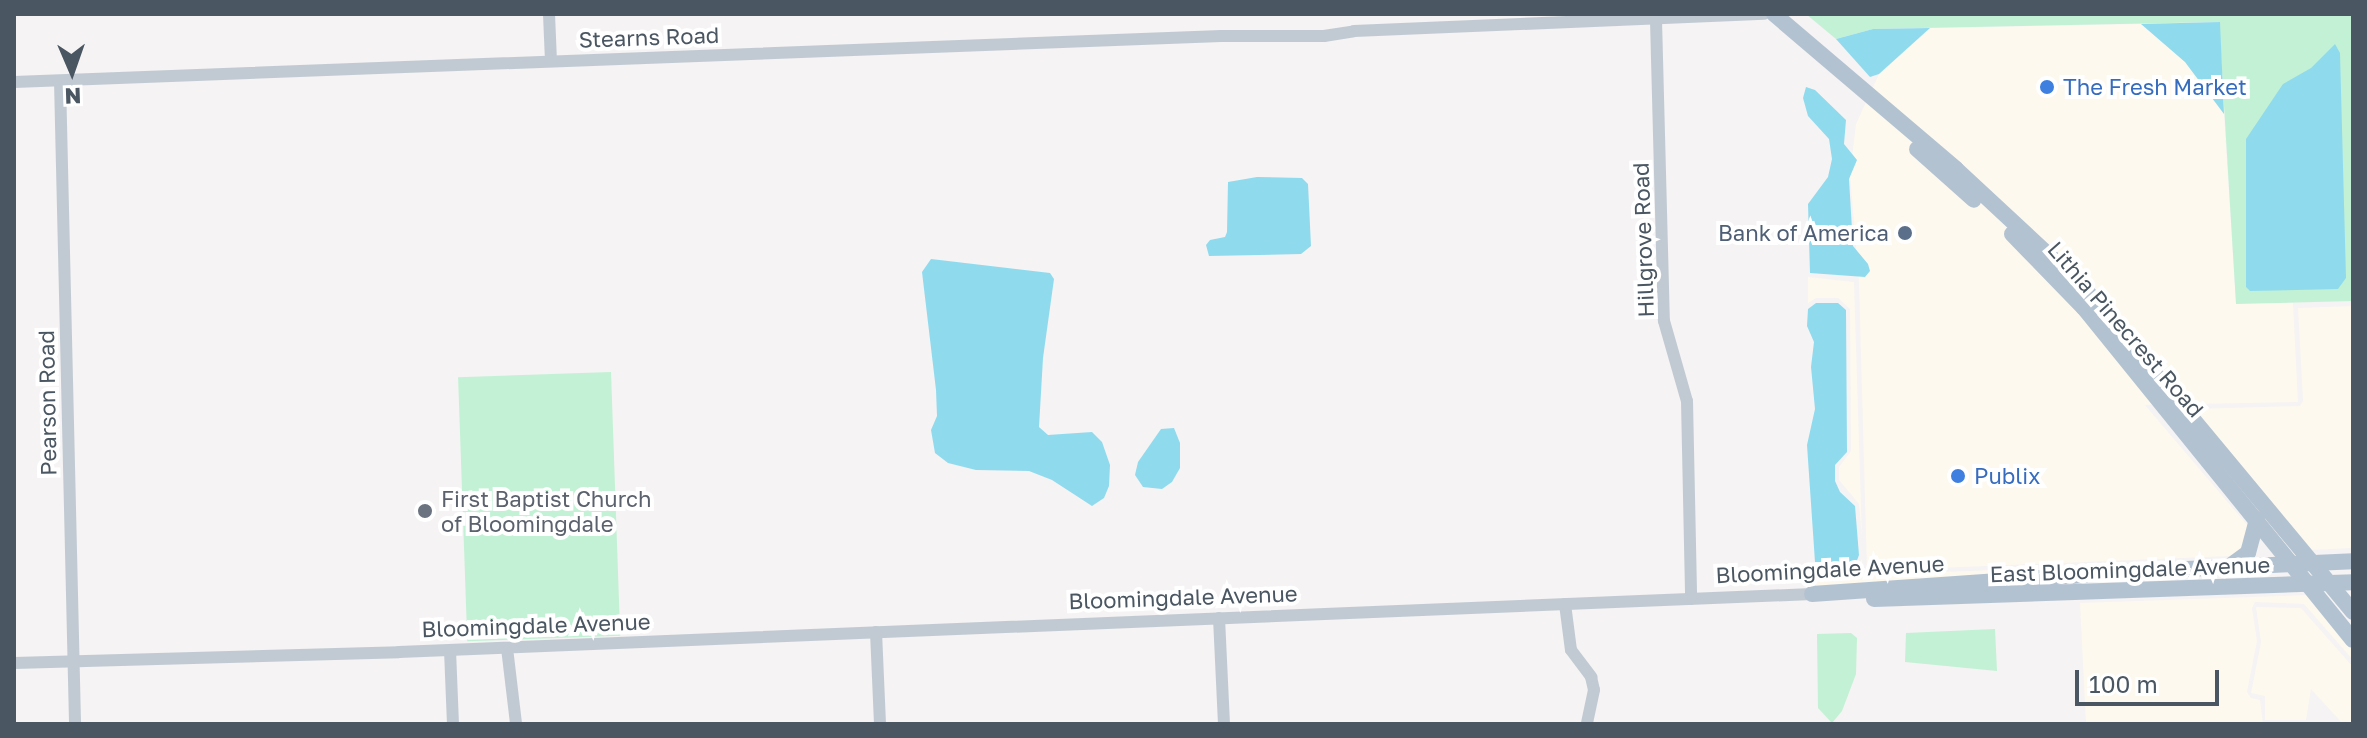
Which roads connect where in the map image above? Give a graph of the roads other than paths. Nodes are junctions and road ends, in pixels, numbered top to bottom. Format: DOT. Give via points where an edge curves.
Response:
graph roads {
  1 [pos="549,14"];
  2 [pos="1764,14"];
  3 [pos="1774,14"];
  4 [pos="1656,20"];
  5 [pos="1803,40"];
  6 [pos="551,61"];
  7 [pos="60,81"];
  8 [pos="14,82"];
  9 [pos="2257,519"];
  10 [pos="2353,561"];
  11 [pos="2313,563"];
  12 [pos="2292,564"];
  13 [pos="2229,566"];
  14 [pos="2353,582"];
  15 [pos="2329,583"];
  16 [pos="2307,584"];
  17 [pos="1812,594"];
  18 [pos="1691,599"];
  19 [pos="1565,604"];
  20 [pos="2353,612"];
  21 [pos="1219,618"];
  22 [pos="876,632"];
  23 [pos="2353,640"];
  24 [pos="507,648"];
  25 [pos="450,650"];
  26 [pos="73,662"];
  27 [pos="14,663"];
  28 [pos="75,724"];
  29 [pos="453,724"];
  30 [pos="516,724"];
  31 [pos="880,724"];
  32 [pos="1224,724"];
  33 [pos="1587,724"];
  1 -- 6 [label="street"];
  2 -- 4 [label="street, Stearns Road"];
  3 -- 5 [label="main road, Lithia Pinecrest Road"];
  4 -- 6 [label="street, Stearns Road"];
  4 -- 18 [label="street, Hillgrove Road" via="1664,321 1687,401"];
  5 -- 9 [label="main road, Lithia Pinecrest Road" via="2068,290"];
  5 -- 11 [label="main road, Lithia Pinecrest Road" via="1956,169 2084,288"];
  6 -- 7 [label="street, Stearns Road"];
  7 -- 8 [label="street, Stearns Road"];
  7 -- 26 [label="street, Pearson Road"];
  9 -- 12 [label="main road, Lithia Pinecrest Road"];
  9 -- 13 [label="main road" via="2248,553"];
  10 -- 11 [label="main road, Bloomingdale Avenue"];
  11 -- 12 [label="main road, Bloomingdale Avenue"];
  11 -- 15 [label="main road, Lithia Pinecrest Road"];
  12 -- 13 [label="main road, Bloomingdale Avenue"];
  12 -- 16 [label="main road, Lithia Pinecrest Road"];
  13 -- 17 [label="main road, Bloomingdale Avenue"];
  14 -- 15 [label="main road, East Bloomingdale Avenue"];
  15 -- 16 [label="main road, East Bloomingdale Avenue"];
  15 -- 20 [label="main road, Lithia Pinecrest Road"];
  16 -- 17 [label="main road, East Bloomingdale Avenue" via="1925,599"];
  16 -- 23 [label="main road, Lithia Pinecrest Road"];
  17 -- 18 [label="street, Bloomingdale Avenue"];
  18 -- 19 [label="street, Bloomingdale Avenue"];
  19 -- 21 [label="street, Bloomingdale Avenue"];
  19 -- 33 [label="street" via="1571,650 1594,690"];
  21 -- 22 [label="street, Bloomingdale Avenue"];
  21 -- 32 [label="street"];
  22 -- 24 [label="street, Bloomingdale Avenue"];
  22 -- 31 [label="street"];
  24 -- 25 [label="street, Bloomingdale Avenue"];
  24 -- 30 [label="street"];
  25 -- 26 [label="street, Bloomingdale Avenue"];
  25 -- 29 [label="street"];
  26 -- 27 [label="street, Bloomingdale Avenue"];
  26 -- 28 [label="street, Pearson Road"];
}
